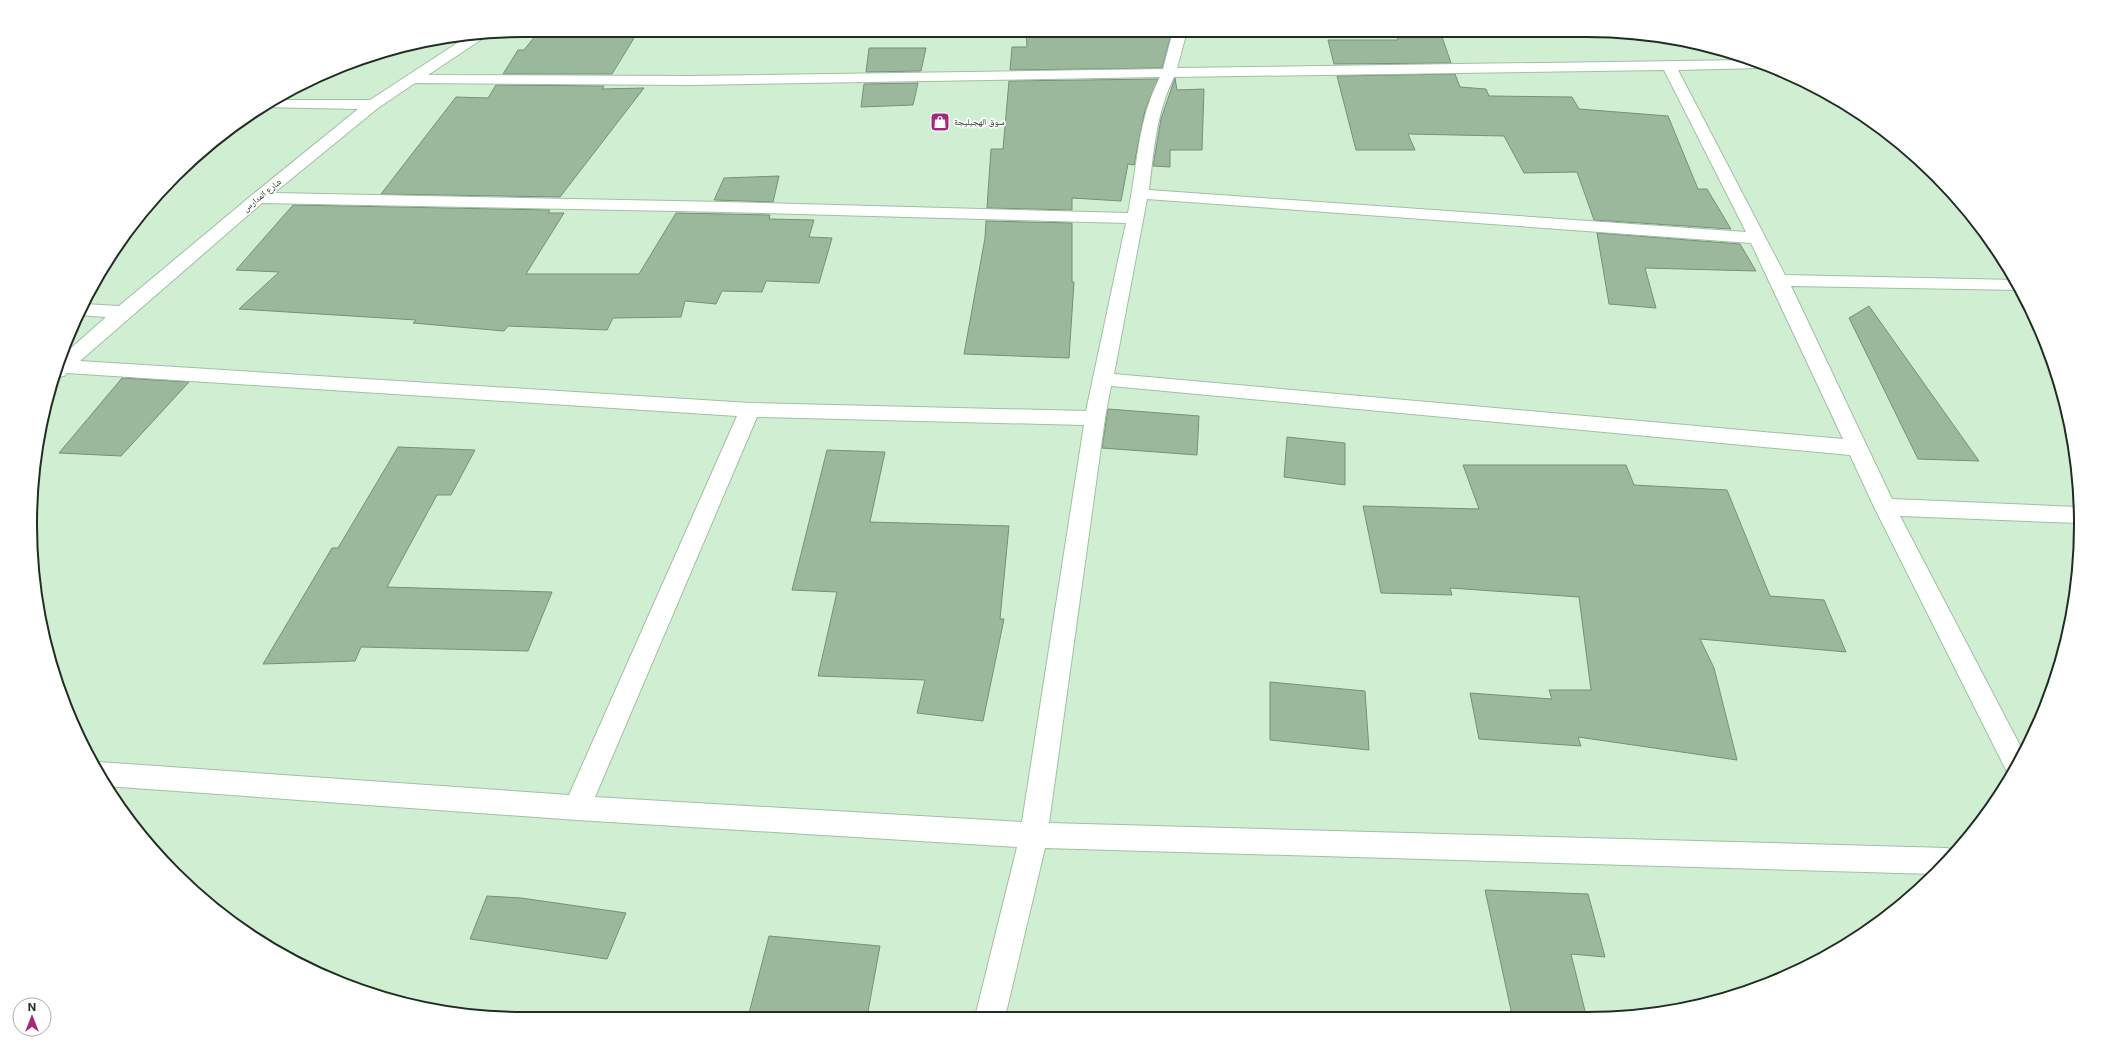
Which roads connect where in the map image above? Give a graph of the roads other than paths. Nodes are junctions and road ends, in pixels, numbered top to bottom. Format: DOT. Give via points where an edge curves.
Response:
graph roads {
  1 [pos="1178,37"];
  2 [pos="471,40"];
  3 [pos="1747,64"];
  4 [pos="1669,66"];
  5 [pos="1169,73"];
  6 [pos="412,80"];
  7 [pos="278,104"];
  8 [pos="373,105"];
  9 [pos="1140,194"];
  10 [pos="258,198"];
  11 [pos="1135,218"];
  12 [pos="1757,238"];
  13 [pos="1779,280"];
  14 [pos="2011,285"];
  15 [pos="86,310"];
  16 [pos="123,312"];
  17 [pos="64,365"];
  18 [pos="63,369"];
  19 [pos="1102,379"];
  20 [pos="750,410"];
  21 [pos="1095,418"];
  22 [pos="1858,448"];
  23 [pos="1886,507"];
  24 [pos="2074,515"];
  25 [pos="2014,759"];
  26 [pos="106,775"];
  27 [pos="577,808"];
  28 [pos="1034,835"];
  29 [pos="1939,861"];
  30 [pos="991,1012"];
  1 -- 5 [label="street"];
  2 -- 6 [label="street, شارع المدارس"];
  3 -- 4 [label="street"];
  4 -- 5 [label="street"];
  4 -- 12 [label="street"];
  5 -- 6 [label="street" via="559,82"];
  5 -- 9 [label="street" via="1157,97 1150,120"];
  6 -- 8 [label="street, شارع المدارس"];
  7 -- 8 [label="street"];
  8 -- 10 [label="street, شارع المدارس"];
  9 -- 11 [label="street"];
  9 -- 12 [label="street"];
  10 -- 11 [label="street" via="716,206"];
  10 -- 16 [label="street, شارع المدارس"];
  11 -- 19 [label="street"];
  12 -- 13 [label="street"];
  13 -- 14 [label="street"];
  13 -- 22 [label="street"];
  15 -- 16 [label="street"];
  16 -- 17 [label="street, شارع المدارس"];
  18 -- 20 [label="street"];
  19 -- 21 [label="street"];
  19 -- 22 [label="street"];
  20 -- 21 [label="street"];
  20 -- 27 [label="street"];
  21 -- 28 [label="street"];
  22 -- 23 [label="street"];
  23 -- 24 [label="street"];
  23 -- 25 [label="street"];
  26 -- 27 [label="street"];
  27 -- 28 [label="street"];
  28 -- 29 [label="street"];
  28 -- 30 [label="street"];
}
